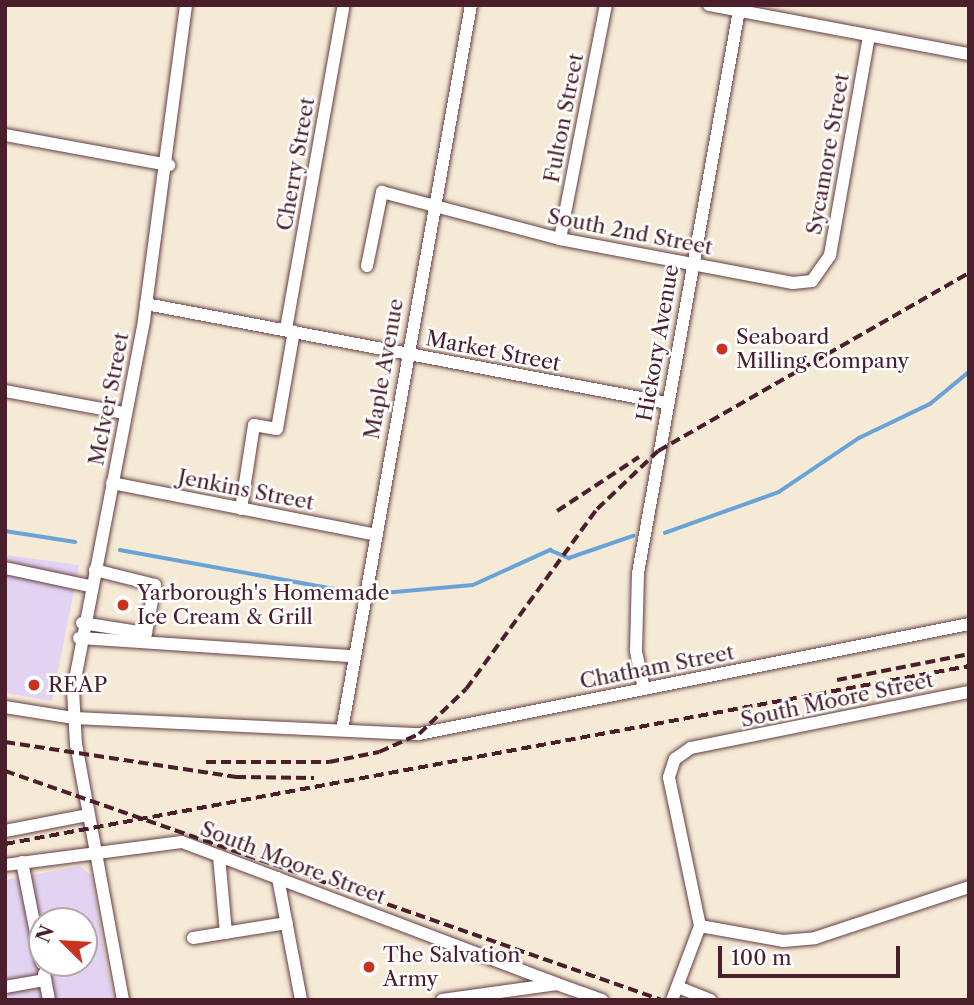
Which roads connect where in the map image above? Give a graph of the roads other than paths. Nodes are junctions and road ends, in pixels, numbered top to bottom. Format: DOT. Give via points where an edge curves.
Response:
graph roads {
  1 [pos="186,5"];
  2 [pos="344,5"];
  3 [pos="471,5"];
  4 [pos="606,5"];
  5 [pos="709,5"];
  6 [pos="740,8"];
  7 [pos="869,35"];
  8 [pos="969,54"];
  9 [pos="5,135"];
  10 [pos="169,165"];
  11 [pos="433,211"];
  12 [pos="561,239"];
  13 [pos="692,262"];
  14 [pos="367,266"];
  15 [pos="819,276"];
  16 [pos="146,304"];
  17 [pos="290,330"];
  18 [pos="405,354"];
  19 [pos="5,391"];
  20 [pos="667,403"];
  21 [pos="124,413"];
  22 [pos="112,484"];
  23 [pos="242,509"];
  24 [pos="373,534"];
  25 [pos="5,568"];
  26 [pos="95,570"];
  27 [pos="90,586"];
  28 [pos="82,623"];
  29 [pos="969,624"];
  30 [pos="79,638"];
  31 [pos="351,656"];
  32 [pos="644,689"];
  33 [pos="969,692"];
  34 [pos="5,707"];
  35 [pos="74,718"];
  36 [pos="347,730"];
  37 [pos="88,815"];
  38 [pos="5,831"];
  39 [pos="95,849"];
  40 [pos="219,856"];
  41 [pos="22,862"];
  42 [pos="5,865"];
  43 [pos="278,878"];
  44 [pos="969,887"];
  45 [pos="31,907"];
  46 [pos="287,923"];
  47 [pos="700,926"];
  48 [pos="226,933"];
  49 [pos="193,938"];
  50 [pos="45,977"];
  51 [pos="46,980"];
  52 [pos="557,984"];
  53 [pos="5,986"];
  54 [pos="678,986"];
  55 [pos="49,1000"];
  56 [pos="123,1000"];
  57 [pos="301,1000"];
  58 [pos="442,1000"];
  59 [pos="602,1000"];
  60 [pos="672,1000"];
  61 [pos="710,1000"];
  1 -- 10 [label="street, McIver Street"];
  2 -- 17 [label="street, Cherry Street"];
  3 -- 11 [label="street, Maple Avenue"];
  4 -- 12 [label="street, Fulton Street"];
  5 -- 6 [label="street"];
  6 -- 7 [label="street"];
  6 -- 13 [label="street, Hickory Avenue"];
  7 -- 8 [label="street"];
  7 -- 15 [label="street, Sycamore Street" via="830,255"];
  9 -- 10 [label="street"];
  10 -- 16 [label="street, McIver Street"];
  11 -- 12 [label="street, South 2nd Street"];
  11 -- 14 [label="street, South 2nd Street" via="382,192"];
  11 -- 18 [label="street, Maple Avenue"];
  12 -- 13 [label="street, South 2nd Street"];
  13 -- 15 [label="street, South 2nd Street" via="793,283"];
  13 -- 20 [label="street, Hickory Avenue"];
  16 -- 17 [label="street, Market Street"];
  16 -- 21 [label="street, McIver Street"];
  17 -- 18 [label="street, Market Street"];
  17 -- 23 [label="street, Cherry Street" via="277,429 254,425"];
  18 -- 20 [label="street, Market Street"];
  18 -- 24 [label="street, Maple Avenue"];
  19 -- 21 [label="street"];
  20 -- 32 [label="street, Hickory Avenue" via="638,573 636,650"];
  21 -- 22 [label="street, McIver Street"];
  22 -- 23 [label="street, Jenkins Street"];
  22 -- 26 [label="street, McIver Street"];
  23 -- 24 [label="street, Jenkins Street"];
  24 -- 31 [label="street, Maple Avenue"];
  25 -- 27 [label="street"];
  26 -- 27 [label="street, McIver Street"];
  26 -- 28 [label="street" via="155,585 146,633"];
  27 -- 28 [label="street, McIver Street"];
  28 -- 30 [label="street, McIver Street"];
  29 -- 32 [label="street, Chatham Street"];
  30 -- 31 [label="street"];
  30 -- 35 [label="street, McIver Street"];
  31 -- 36 [label="street, Maple Avenue"];
  32 -- 36 [label="street, Chatham Street" via="449,730"];
  33 -- 47 [label="street, South Moore Street" via="691,748 675,759 669,777"];
  34 -- 35 [label="street, Chatham Street"];
  35 -- 36 [label="street, Chatham Street"];
  35 -- 37 [label="street, McIver Street"];
  37 -- 38 [label="street"];
  37 -- 39 [label="street, McIver Street"];
  39 -- 40 [label="street, South Moore Street" via="181,842"];
  39 -- 41 [label="street, South Moore Street"];
  39 -- 56 [label="street, McIver Street"];
  40 -- 43 [label="street, South Moore Street"];
  40 -- 48 [label="street"];
  41 -- 42 [label="street, South Moore Street"];
  41 -- 45 [label="street"];
  43 -- 46 [label="street"];
  43 -- 52 [label="street, South Moore Street"];
  44 -- 47 [label="street" via="815,938 783,941"];
  46 -- 48 [label="street"];
  46 -- 57 [label="street"];
  47 -- 54 [label="street"];
  48 -- 49 [label="street"];
  50 -- 51 [label="street"];
  51 -- 53 [label="street"];
  51 -- 55 [label="street"];
  52 -- 58 [label="street"];
  52 -- 59 [label="street, South Moore Street"];
  54 -- 60 [label="street"];
  54 -- 61 [label="street"];
}
